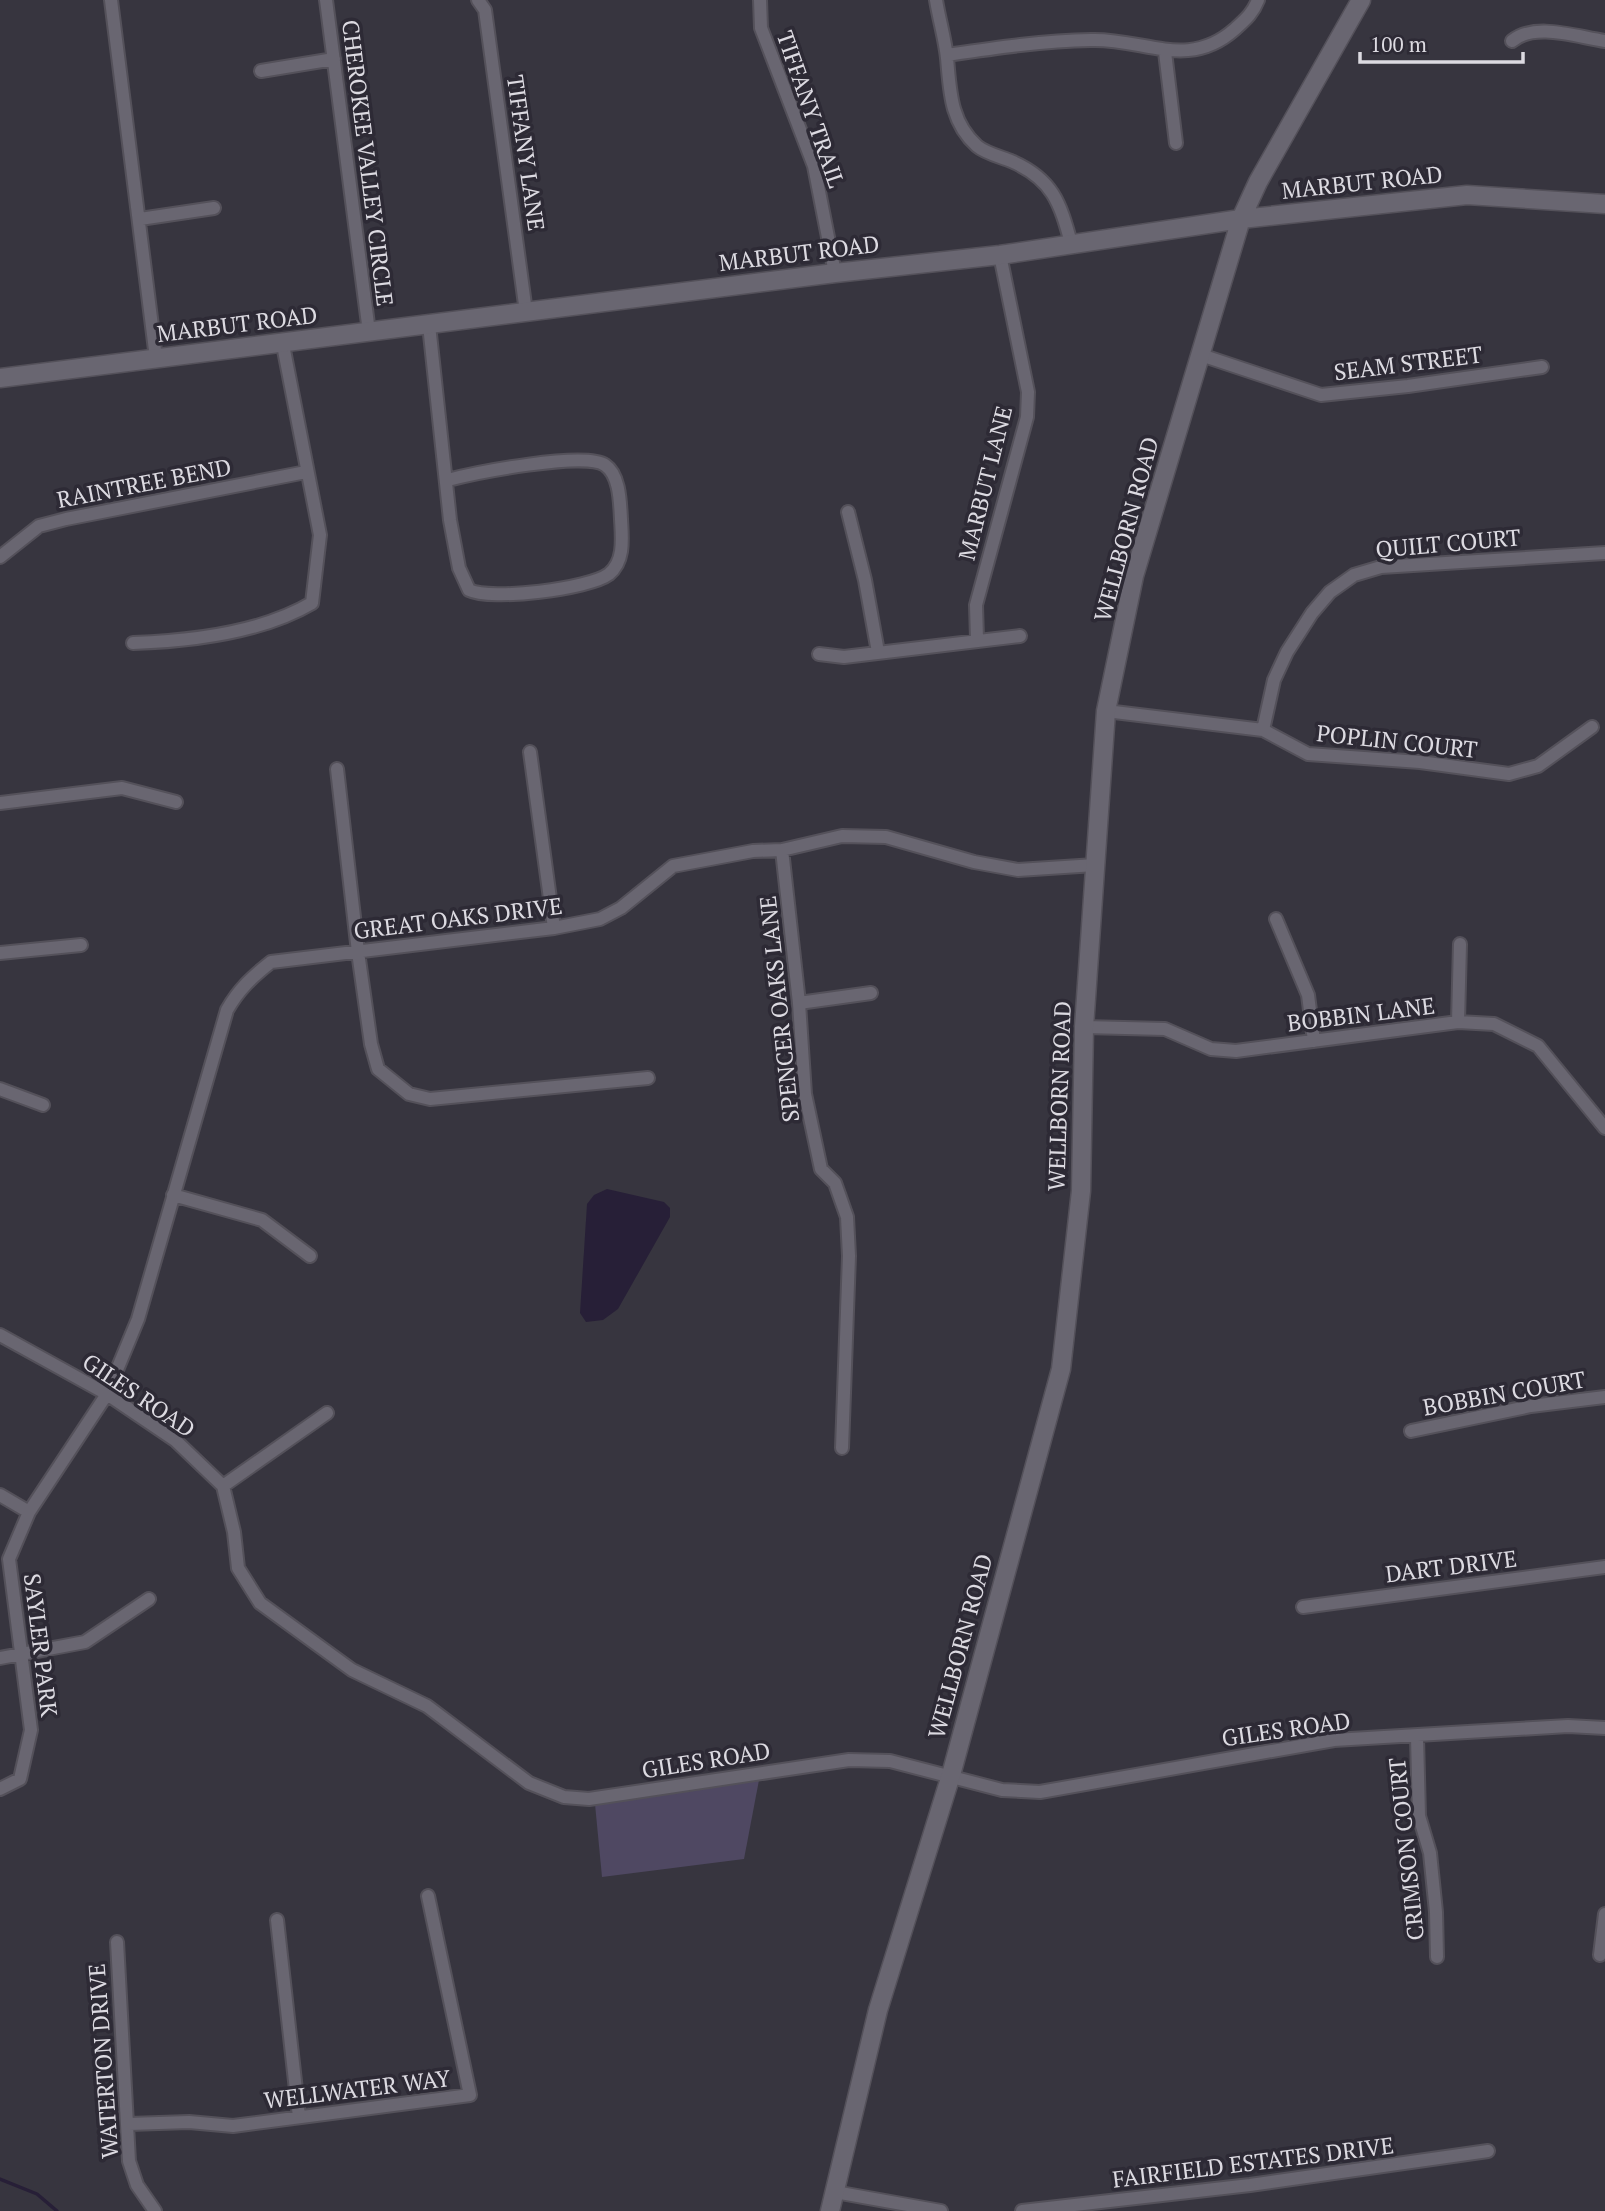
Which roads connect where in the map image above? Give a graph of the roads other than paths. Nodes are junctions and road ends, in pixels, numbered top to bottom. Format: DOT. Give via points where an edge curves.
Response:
graph roads {
  1 [pos="111,0"];
  2 [pos="326,0"];
  3 [pos="478,0"];
  4 [pos="760,0"];
  5 [pos="936,0"];
  6 [pos="1258,0"];
  7 [pos="1360,0"];
  8 [pos="1512,41"];
  9 [pos="1605,41"];
  10 [pos="1165,52"];
  11 [pos="947,55"];
  12 [pos="334,59"];
  13 [pos="261,71"];
  14 [pos="1175,142"];
  15 [pos="1258,182"];
  16 [pos="1605,204"];
  17 [pos="214,208"];
  18 [pos="1275,216"];
  19 [pos="140,219"];
  20 [pos="1241,219"];
  21 [pos="1071,243"];
  22 [pos="1000,255"];
  23 [pos="835,272"];
  24 [pos="526,313"];
  25 [pos="429,325"];
  26 [pos="369,332"];
  27 [pos="284,345"];
  28 [pos="1201,355"];
  29 [pos="156,358"];
  30 [pos="1542,367"];
  31 [pos="0,378"];
  32 [pos="306,472"];
  33 [pos="448,480"];
  34 [pos="848,512"];
  35 [pos="1605,553"];
  36 [pos="0,555"];
  37 [pos="1020,636"];
  38 [pos="977,639"];
  39 [pos="133,643"];
  40 [pos="878,652"];
  41 [pos="820,654"];
  42 [pos="1106,711"];
  43 [pos="1592,727"];
  44 [pos="1263,730"];
  45 [pos="530,752"];
  46 [pos="337,769"];
  47 [pos="176,802"];
  48 [pos="0,803"];
  49 [pos="782,850"];
  50 [pos="1095,865"];
  51 [pos="1276,919"];
  52 [pos="554,928"];
  53 [pos="1460,944"];
  54 [pos="81,945"];
  55 [pos="358,952"];
  56 [pos="0,953"];
  57 [pos="871,993"];
  58 [pos="800,1003"];
  59 [pos="1458,1022"];
  60 [pos="1084,1027"];
  61 [pos="1314,1041"];
  62 [pos="648,1077"];
  63 [pos="0,1088"];
  64 [pos="43,1105"];
  65 [pos="1605,1128"];
  66 [pos="173,1195"];
  67 [pos="310,1256"];
  68 [pos="0,1335"];
  69 [pos="107,1394"];
  70 [pos="1605,1396"];
  71 [pos="327,1413"];
  72 [pos="1411,1430"];
  73 [pos="842,1448"];
  74 [pos="223,1486"];
  75 [pos="0,1495"];
  76 [pos="29,1512"];
  77 [pos="1605,1567"];
  78 [pos="149,1599"];
  79 [pos="1303,1606"];
  80 [pos="22,1655"];
  81 [pos="0,1658"];
  82 [pos="1605,1728"];
  83 [pos="1417,1737"];
  84 [pos="951,1775"];
  85 [pos="0,1789"];
  86 [pos="428,1896"];
  87 [pos="1605,1914"];
  88 [pos="277,1920"];
  89 [pos="117,1942"];
  90 [pos="1600,1955"];
  91 [pos="1437,1957"];
  92 [pos="299,2117"];
  93 [pos="129,2124"];
  94 [pos="1488,2151"];
  95 [pos="835,2192"];
  96 [pos="156,2211"];
  97 [pos="830,2211"];
  98 [pos="941,2211"];
  99 [pos="1022,2211"];
  1 -- 19 [label="street"];
  2 -- 12 [label="street, CHEROKEE VALLEY CIRCLE"];
  3 -- 24 [label="street, TIFFANY LANE" via="485,10"];
  4 -- 23 [label="street, TIFFANY TRAIL" via="761,28 814,166"];
  5 -- 11 [label="street"];
  6 -- 10 [label="street" via="1253,13 1230,33 1203,48"];
  7 -- 15 [label="street, WELLBORN ROAD"];
  8 -- 9 [label="street" via="1522,32 1539,32"];
  10 -- 11 [label="street" via="1096,39"];
  10 -- 14 [label="street"];
  11 -- 21 [label="street" via="949,99 961,125 978,147 1045,181 1060,204"];
  12 -- 13 [label="street"];
  12 -- 26 [label="street, CHEROKEE VALLEY CIRCLE"];
  15 -- 18 [label="street" via="1263,200"];
  15 -- 20 [label="street, WELLBORN ROAD"];
  16 -- 18 [label="street, MARBUT ROAD" via="1467,195"];
  17 -- 19 [label="street"];
  18 -- 20 [label="street, MARBUT ROAD"];
  19 -- 29 [label="street"];
  20 -- 21 [label="street, MARBUT ROAD"];
  20 -- 28 [label="street, WELLBORN ROAD"];
  21 -- 22 [label="street, MARBUT ROAD"];
  22 -- 23 [label="street, MARBUT ROAD"];
  22 -- 38 [label="street, MARBUT LANE" via="1028,392 1027,417 976,605"];
  23 -- 24 [label="street, MARBUT ROAD"];
  24 -- 25 [label="street, MARBUT ROAD"];
  25 -- 26 [label="street, MARBUT ROAD"];
  25 -- 33 [label="street"];
  26 -- 27 [label="street, MARBUT ROAD"];
  27 -- 29 [label="street, MARBUT ROAD"];
  27 -- 32 [label="street"];
  28 -- 30 [label="street, SEAM STREET" via="1321,395"];
  28 -- 42 [label="street, WELLBORN ROAD" via="1134,576"];
  29 -- 31 [label="street, MARBUT ROAD"];
  32 -- 36 [label="street, RAINTREE BEND" via="39,526"];
  32 -- 39 [label="street" via="320,535 312,603 255,627"];
  33 -- 33 [label="street" via="456,556 469,590 494,595 595,582 618,563 620,507 613,473 604,464 578,460 481,471"];
  34 -- 40 [label="street"];
  35 -- 44 [label="street, QUILT COURT" via="1381,567 1354,575 1330,592 1287,652 1274,680"];
  37 -- 38 [label="street"];
  38 -- 40 [label="street"];
  40 -- 41 [label="street" via="844,657"];
  42 -- 44 [label="street, POPLIN COURT"];
  42 -- 50 [label="street, WELLBORN ROAD"];
  43 -- 44 [label="street, POPLIN COURT" via="1538,766 1509,774 1308,754"];
  45 -- 52 [label="street"];
  46 -- 55 [label="street"];
  47 -- 48 [label="street" via="122,788"];
  49 -- 50 [label="street, GREAT OAKS DRIVE" via="842,836 886,836 974,863 1018,870"];
  49 -- 52 [label="street, GREAT OAKS DRIVE" via="673,866 611,914"];
  49 -- 58 [label="street, SPENCER OAKS LANE"];
  50 -- 60 [label="street, WELLBORN ROAD"];
  51 -- 61 [label="street" via="1308,995"];
  52 -- 55 [label="street, GREAT OAKS DRIVE"];
  53 -- 59 [label="street"];
  54 -- 56 [label="street"];
  55 -- 62 [label="street" via="378,1069 409,1094 430,1099"];
  55 -- 66 [label="street, GREAT OAKS DRIVE" via="271,962 239,989 227,1010"];
  57 -- 58 [label="street"];
  58 -- 73 [label="street, SPENCER OAKS LANE" via="805,1094 818,1157 821,1169 835,1183 847,1217"];
  59 -- 61 [label="street, BOBBIN LANE"];
  59 -- 65 [label="street, BOBBIN LANE" via="1494,1024 1538,1046"];
  60 -- 61 [label="street, BOBBIN LANE" via="1164,1029 1211,1049 1236,1051"];
  60 -- 84 [label="street, WELLBORN ROAD" via="1081,1191 1061,1369"];
  63 -- 64 [label="street"];
  66 -- 67 [label="street" via="262,1220"];
  66 -- 69 [label="street, GREAT OAKS DRIVE" via="138,1319"];
  68 -- 69 [label="street, GILES ROAD"];
  69 -- 74 [label="street, GILES ROAD" via="175,1440"];
  69 -- 76 [label="street, SAYLER PARK"];
  70 -- 72 [label="street, BOBBIN COURT"];
  71 -- 74 [label="street"];
  74 -- 84 [label="street, GILES ROAD" via="238,1567 260,1603 352,1670 427,1706 529,1783 564,1797 618,1796 849,1760 890,1761"];
  75 -- 76 [label="street"];
  76 -- 80 [label="street, SAYLER PARK" via="9,1559"];
  77 -- 79 [label="street, DART DRIVE"];
  78 -- 80 [label="street" via="85,1642"];
  80 -- 81 [label="street"];
  80 -- 85 [label="street, SAYLER PARK" via="31,1730 20,1779"];
  82 -- 83 [label="street, GILES ROAD" via="1568,1726"];
  83 -- 84 [label="street, GILES ROAD" via="1280,1747 1040,1792 1002,1790"];
  83 -- 91 [label="street, CRIMSON COURT" via="1419,1816 1430,1853"];
  84 -- 95 [label="street, WELLBORN ROAD" via="877,2014"];
  86 -- 92 [label="street, WELLWATER WAY" via="470,2095"];
  87 -- 90 [label="street"];
  88 -- 92 [label="street"];
  89 -- 93 [label="street, WATERTON DRIVE"];
  92 -- 93 [label="street, WELLWATER WAY" via="233,2126"];
  93 -- 96 [label="street, WATERTON DRIVE" via="129,2161 136,2185"];
  94 -- 99 [label="street, FAIRFIELD ESTATES DRIVE"];
  95 -- 97 [label="street, WELLBORN ROAD"];
  95 -- 98 [label="street"];
}
